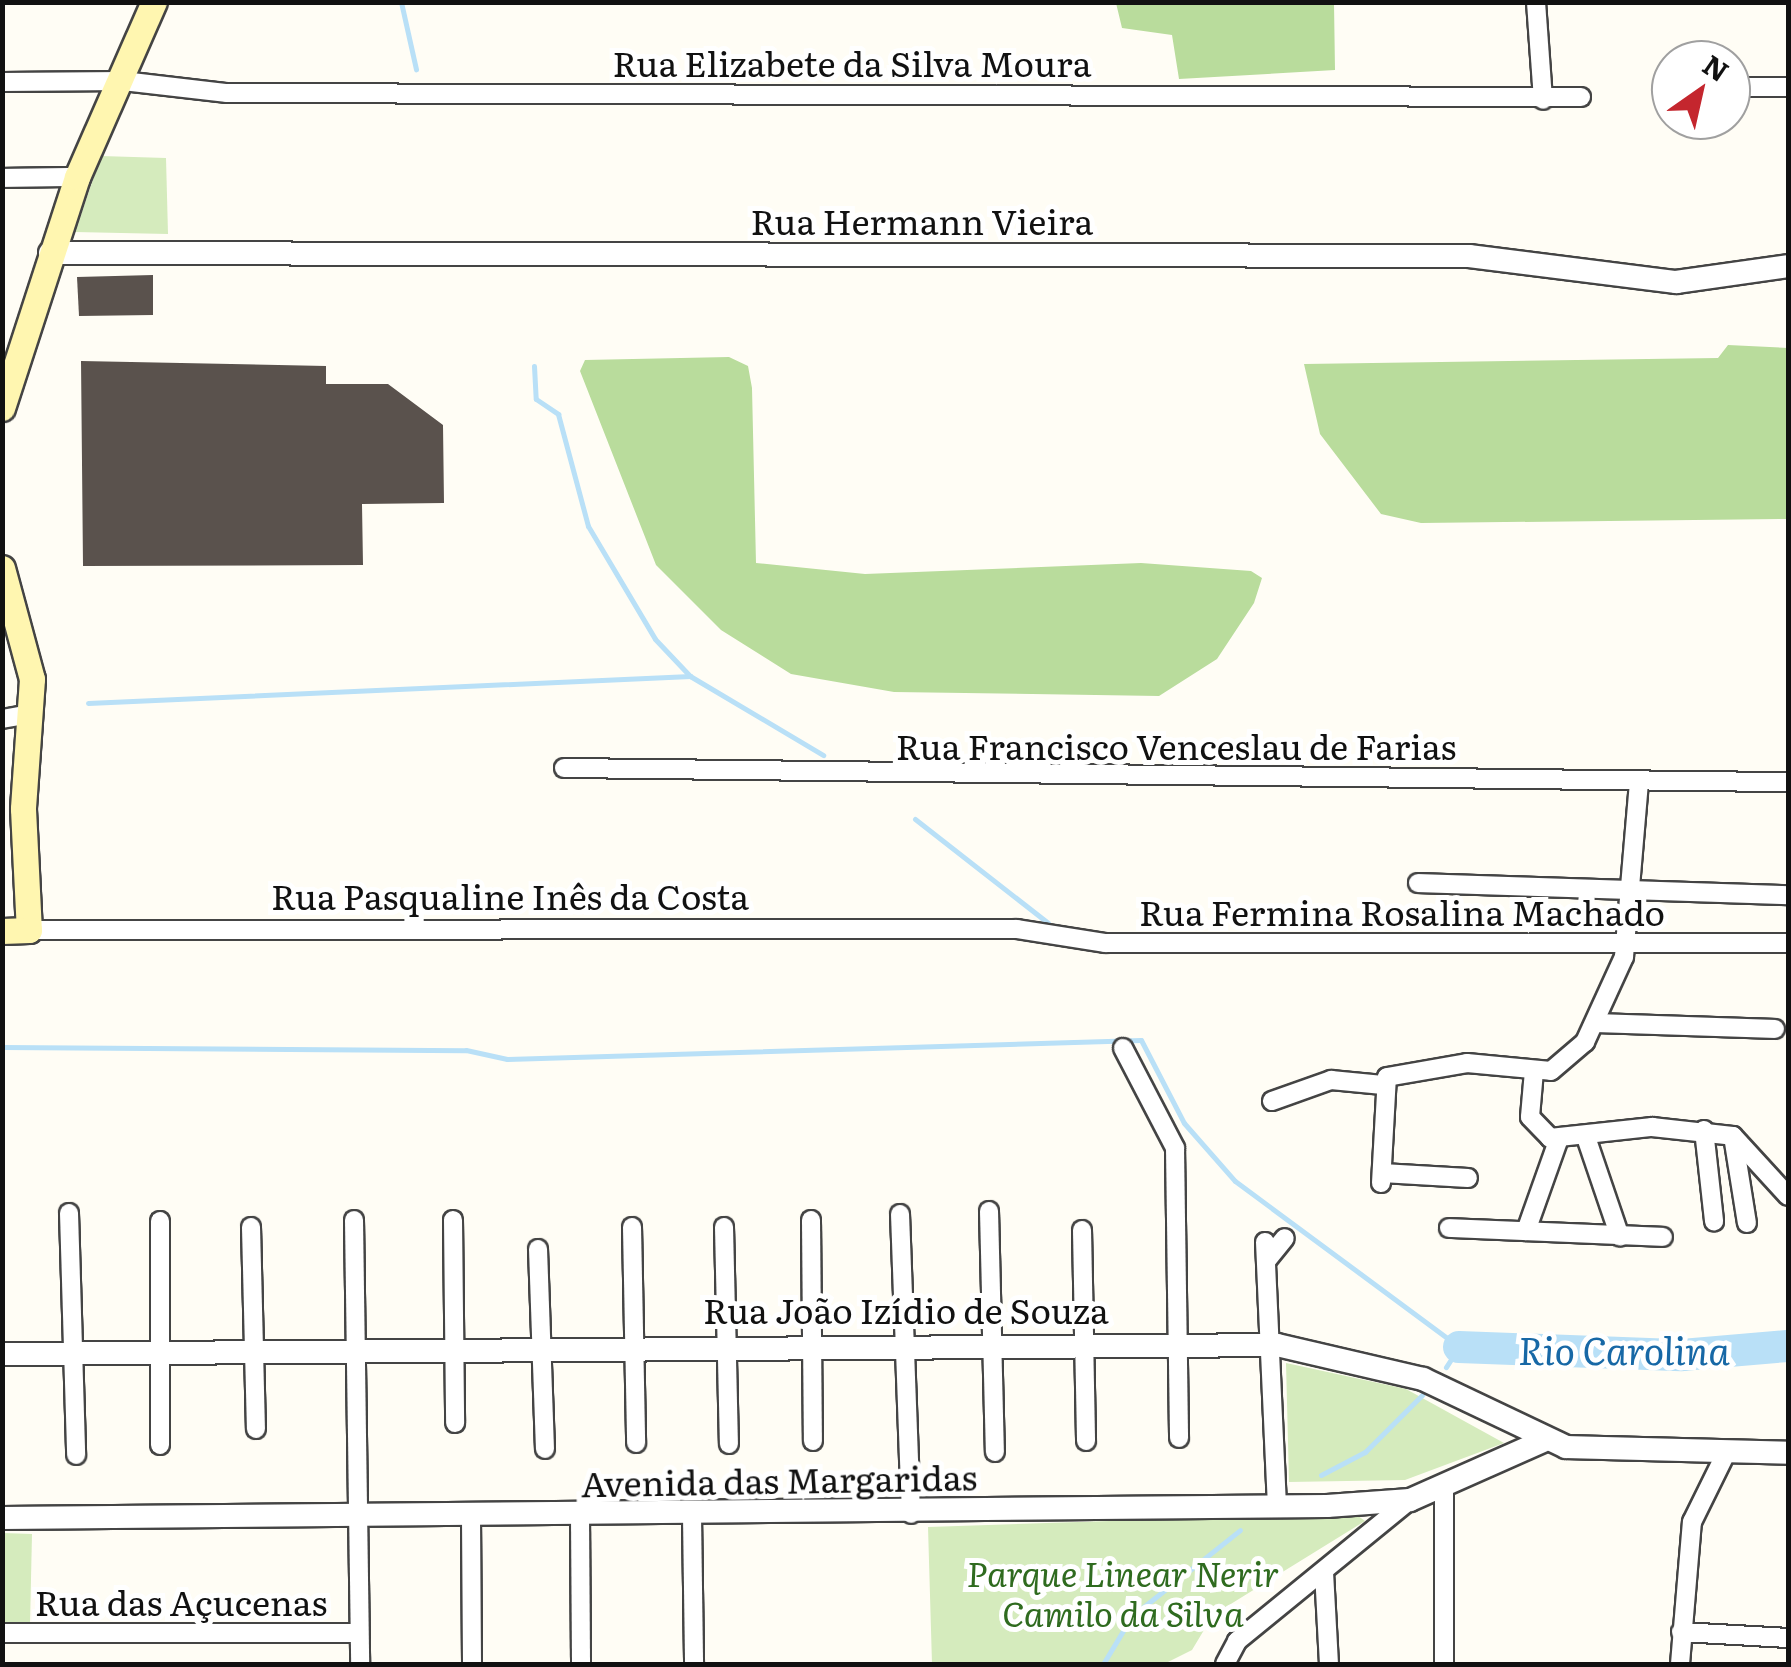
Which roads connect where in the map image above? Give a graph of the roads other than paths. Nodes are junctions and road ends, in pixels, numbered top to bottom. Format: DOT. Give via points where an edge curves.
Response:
graph roads {
  1 [pos="154,2"];
  2 [pos="1536,2"];
  3 [pos="124,80"];
  4 [pos="2,82"];
  5 [pos="1751,87"];
  6 [pos="1788,88"];
  7 [pos="1582,97"];
  8 [pos="1542,100"];
  9 [pos="78,177"];
  10 [pos="2,178"];
  11 [pos="50,253"];
  12 [pos="1788,266"];
  13 [pos="2,408"];
  14 [pos="2,568"];
  15 [pos="30,714"];
  16 [pos="2,719"];
  17 [pos="564,768"];
  18 [pos="1639,780"];
  19 [pos="1788,782"];
  20 [pos="1418,883"];
  21 [pos="1632,894"];
  22 [pos="1788,895"];
  23 [pos="1017,929"];
  24 [pos="2,930"];
  25 [pos="29,930"];
  26 [pos="1626,943"];
  27 [pos="1788,943"];
  28 [pos="1597,1023"];
  29 [pos="1775,1029"];
  30 [pos="1122,1048"];
  31 [pos="1534,1072"];
  32 [pos="1383,1084"];
  33 [pos="1272,1101"];
  34 [pos="1704,1130"];
  35 [pos="1733,1136"];
  36 [pos="1587,1140"];
  37 [pos="1558,1142"];
  38 [pos="1468,1178"];
  39 [pos="1788,1196"];
  40 [pos="990,1211"];
  41 [pos="69,1213"];
  42 [pos="900,1214"];
  43 [pos="354,1220"];
  44 [pos="453,1220"];
  45 [pos="811,1220"];
  46 [pos="160,1221"];
  47 [pos="1714,1221"];
  48 [pos="1747,1223"];
  49 [pos="251,1226"];
  50 [pos="724,1226"];
  51 [pos="632,1227"];
  52 [pos="1449,1228"];
  53 [pos="1082,1230"];
  54 [pos="1526,1231"];
  55 [pos="1663,1236"];
  56 [pos="1620,1237"];
  57 [pos="1285,1238"];
  58 [pos="538,1249"];
  59 [pos="1083,1343"];
  60 [pos="1178,1343"];
  61 [pos="635,1344"];
  62 [pos="905,1344"];
  63 [pos="1276,1345"];
  64 [pos="544,1347"];
  65 [pos="724,1347"];
  66 [pos="993,1347"];
  67 [pos="452,1348"];
  68 [pos="817,1349"];
  69 [pos="251,1350"];
  70 [pos="355,1350"];
  71 [pos="157,1353"];
  72 [pos="2,1354"];
  73 [pos="73,1354"];
  74 [pos="455,1423"];
  75 [pos="256,1430"];
  76 [pos="1179,1438"];
  77 [pos="812,1441"];
  78 [pos="1543,1441"];
  79 [pos="1086,1442"];
  80 [pos="636,1443"];
  81 [pos="729,1444"];
  82 [pos="160,1445"];
  83 [pos="545,1449"];
  84 [pos="995,1452"];
  85 [pos="1726,1453"];
  86 [pos="1788,1453"];
  87 [pos="76,1456"];
  88 [pos="1444,1486"];
  89 [pos="1410,1500"];
  90 [pos="1277,1503"];
  91 [pos="910,1514"];
  92 [pos="692,1516"];
  93 [pos="580,1517"];
  94 [pos="2,1518"];
  95 [pos="471,1518"];
  96 [pos="358,1519"];
  97 [pos="1324,1572"];
  98 [pos="1681,1632"];
  99 [pos="2,1633"];
  100 [pos="359,1634"];
  101 [pos="1788,1638"];
  102 [pos="360,1664"];
  103 [pos="472,1664"];
  104 [pos="581,1664"];
  105 [pos="694,1664"];
  106 [pos="1225,1664"];
  107 [pos="1329,1664"];
  108 [pos="1444,1664"];
  109 [pos="1680,1664"];
  1 -- 3 [label="main road"];
  2 -- 8 [label="street"];
  3 -- 4 [label="street, Rua Elizabete da Silva Moura"];
  3 -- 8 [label="street, Rua Elizabete da Silva Moura" via="227,93"];
  3 -- 9 [label="main road"];
  5 -- 6 [label="street"];
  7 -- 8 [label="street, Rua Elizabete da Silva Moura"];
  9 -- 10 [label="street"];
  9 -- 11 [label="main road"];
  11 -- 12 [label="street, Rua Hermann Vieira" via="1469,256 1676,282"];
  11 -- 13 [label="main road"];
  14 -- 15 [label="main road" via="29,666"];
  15 -- 16 [label="street"];
  15 -- 25 [label="main road"];
  17 -- 18 [label="street, Rua Francisco Venceslau de Farias"];
  18 -- 19 [label="street, Rua Francisco Venceslau de Farias"];
  18 -- 21 [label="street"];
  20 -- 21 [label="street"];
  21 -- 22 [label="street"];
  21 -- 26 [label="street"];
  23 -- 25 [label="street, Rua Pasqualine Inês da Costa"];
  23 -- 26 [label="street, Rua Fermina Rosalina Machado" via="1105,944"];
  24 -- 25 [label="main road, Rua Pasqualine Inês da Costa"];
  26 -- 27 [label="street, Rua Fermina Rosalina Machado"];
  26 -- 28 [label="street"];
  28 -- 29 [label="street"];
  28 -- 31 [label="street" via="1570,1063"];
  30 -- 60 [label="street" via="1175,1148"];
  31 -- 32 [label="street" via="1467,1063 1396,1074"];
  31 -- 37 [label="street" via="1530,1117"];
  32 -- 33 [label="street" via="1331,1080"];
  32 -- 38 [label="street" via="1381,1178"];
  34 -- 35 [label="street"];
  34 -- 36 [label="street" via="1639,1128"];
  34 -- 47 [label="street"];
  35 -- 39 [label="street"];
  35 -- 48 [label="street"];
  36 -- 37 [label="street"];
  36 -- 56 [label="street"];
  37 -- 54 [label="street"];
  40 -- 66 [label="street"];
  41 -- 73 [label="street"];
  42 -- 62 [label="street"];
  43 -- 70 [label="street"];
  44 -- 67 [label="street"];
  45 -- 68 [label="street"];
  46 -- 71 [label="street"];
  49 -- 69 [label="street"];
  50 -- 65 [label="street"];
  51 -- 61 [label="street"];
  52 -- 54 [label="street"];
  53 -- 59 [label="street"];
  54 -- 56 [label="street"];
  55 -- 56 [label="street"];
  57 -- 63 [label="street" via="1266,1251"];
  58 -- 64 [label="street"];
  59 -- 60 [label="street, Rua João Izídio de Souza"];
  59 -- 66 [label="street, Rua João Izídio de Souza"];
  59 -- 79 [label="street"];
  60 -- 63 [label="street, Rua João Izídio de Souza"];
  60 -- 76 [label="street"];
  61 -- 64 [label="street, Rua João Izídio de Souza"];
  61 -- 65 [label="street, Rua João Izídio de Souza"];
  61 -- 80 [label="street"];
  62 -- 66 [label="street, Rua João Izídio de Souza"];
  62 -- 68 [label="street, Rua João Izídio de Souza"];
  62 -- 91 [label="street"];
  63 -- 78 [label="street, Rua João Izídio de Souza" via="1423,1379"];
  63 -- 90 [label="street"];
  64 -- 67 [label="street, Rua João Izídio de Souza"];
  64 -- 83 [label="street"];
  65 -- 68 [label="street, Rua João Izídio de Souza"];
  65 -- 81 [label="street"];
  66 -- 84 [label="street"];
  67 -- 70 [label="street, Rua João Izídio de Souza"];
  67 -- 74 [label="street"];
  68 -- 77 [label="street"];
  69 -- 70 [label="street, Rua João Izídio de Souza"];
  69 -- 71 [label="street, Rua João Izídio de Souza"];
  69 -- 75 [label="street"];
  70 -- 96 [label="street"];
  71 -- 73 [label="street, Rua João Izídio de Souza"];
  71 -- 82 [label="street"];
  72 -- 73 [label="street, Rua João Izídio de Souza"];
  73 -- 87 [label="street"];
  78 -- 85 [label="street, Rua João Izídio de Souza"];
  78 -- 88 [label="street, Avenida das Margaridas"];
  85 -- 86 [label="street, Rua João Izídio de Souza"];
  85 -- 98 [label="street" via="1692,1522"];
  88 -- 89 [label="street, Avenida das Margaridas"];
  88 -- 108 [label="street"];
  89 -- 90 [label="street, Avenida das Margaridas"];
  89 -- 97 [label="street"];
  90 -- 91 [label="street, Avenida das Margaridas"];
  91 -- 92 [label="street, Avenida das Margaridas"];
  92 -- 93 [label="street, Avenida das Margaridas"];
  92 -- 105 [label="street"];
  93 -- 95 [label="street, Avenida das Margaridas"];
  93 -- 104 [label="street"];
  94 -- 96 [label="street, Avenida das Margaridas"];
  95 -- 96 [label="street, Avenida das Margaridas"];
  95 -- 103 [label="street"];
  96 -- 100 [label="street"];
  97 -- 106 [label="street" via="1237,1641"];
  97 -- 107 [label="street"];
  98 -- 101 [label="street"];
  98 -- 109 [label="street"];
  99 -- 100 [label="street, Rua das Açucenas"];
  100 -- 102 [label="street"];
}
